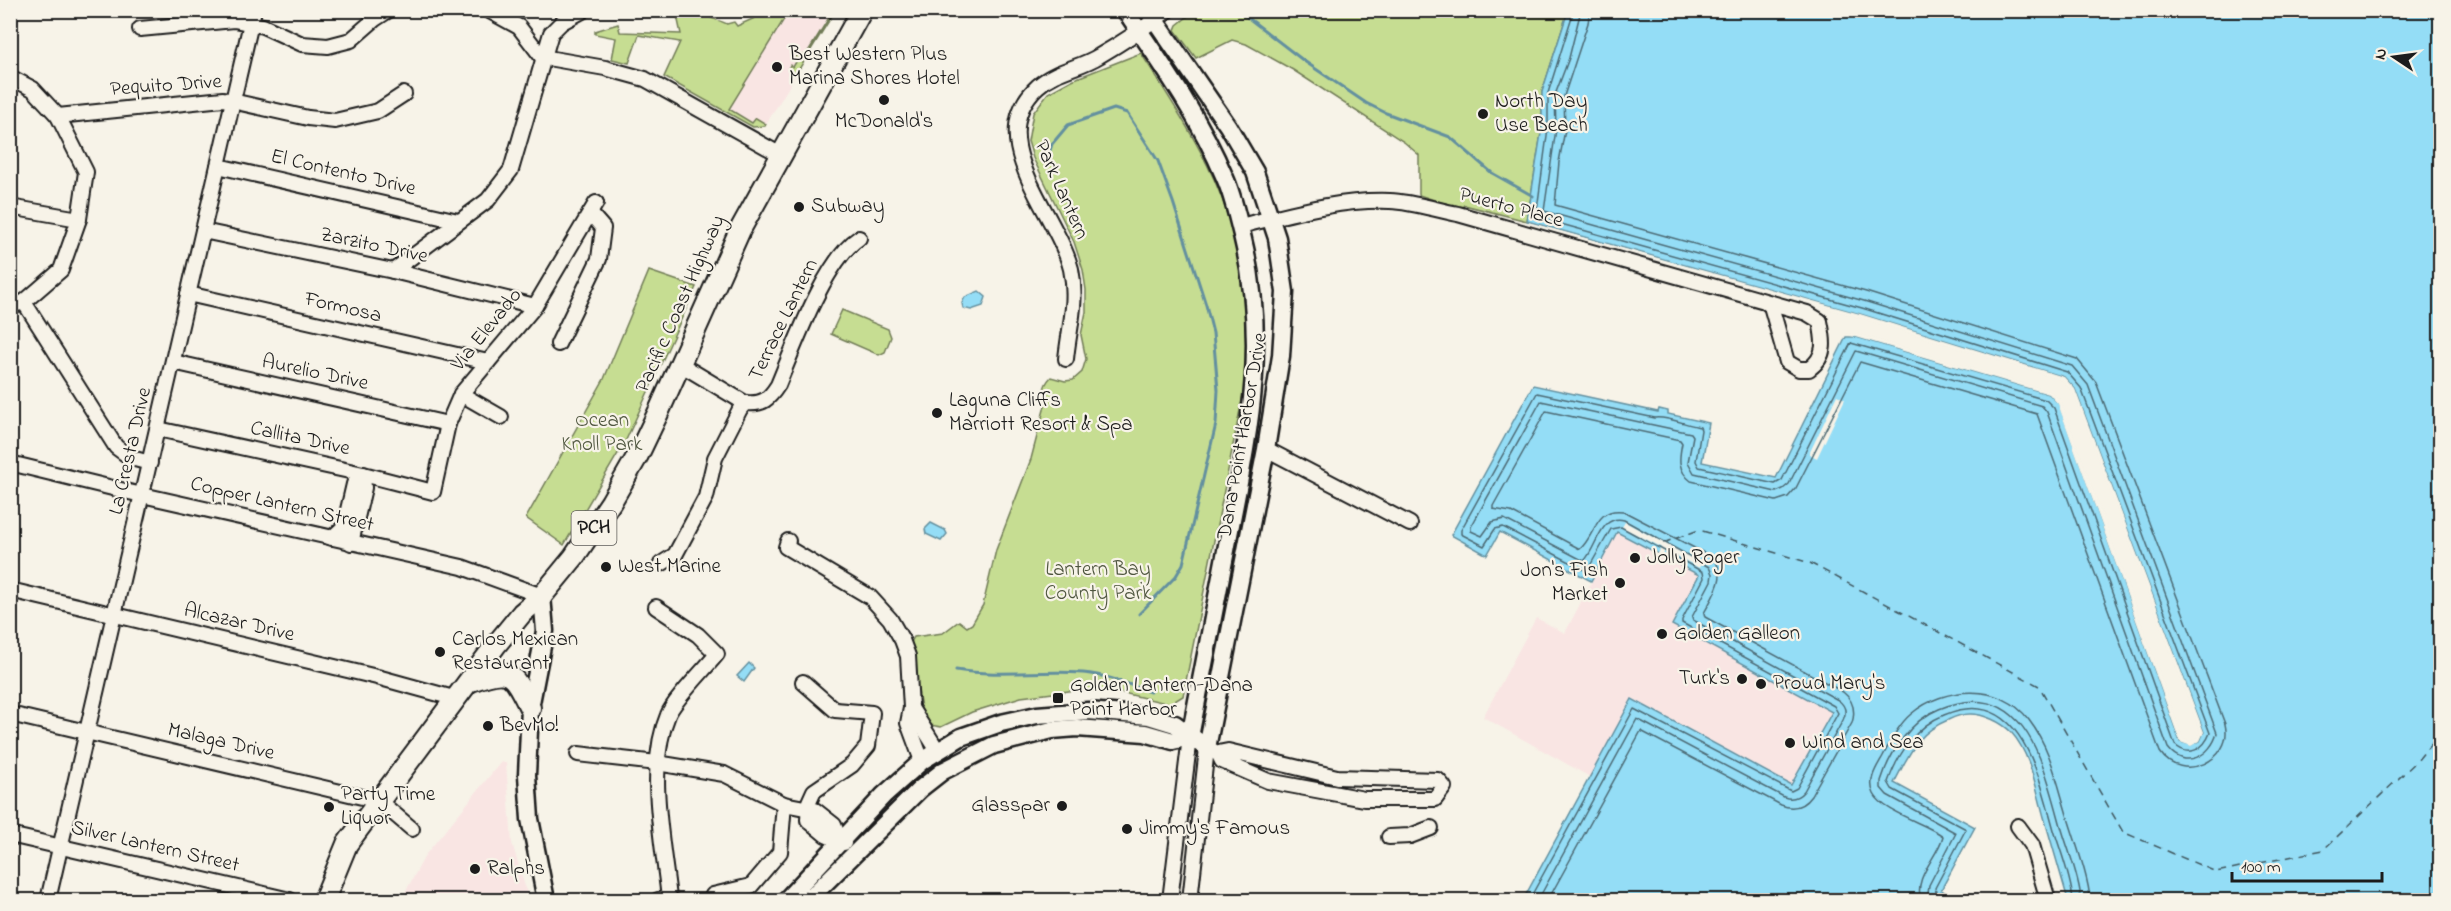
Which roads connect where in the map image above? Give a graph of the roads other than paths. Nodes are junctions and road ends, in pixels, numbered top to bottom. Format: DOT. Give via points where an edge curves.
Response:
graph roads {
  1 [pos="389,10"];
  2 [pos="488,10"];
  3 [pos="584,10"];
  4 [pos="862,10"];
  5 [pos="1125,10"];
  6 [pos="1157,14"];
  7 [pos="253,17"];
  8 [pos="140,29"];
  9 [pos="1139,30"];
  10 [pos="542,57"];
  11 [pos="10,77"];
  12 [pos="404,94"];
  13 [pos="233,102"];
  14 [pos="58,116"];
  15 [pos="781,155"];
  16 [pos="218,166"];
  17 [pos="10,207"];
  18 [pos="1272,218"];
  19 [pos="79,219"];
  20 [pos="458,221"];
  21 [pos="1240,226"];
  22 [pos="203,231"];
  23 [pos="859,238"];
  24 [pos="393,271"];
  25 [pos="188,294"];
  26 [pos="1767,303"];
  27 [pos="17,304"];
  28 [pos="535,306"];
  29 [pos="558,344"];
  30 [pos="1066,359"];
  31 [pos="173,362"];
  32 [pos="488,362"];
  33 [pos="680,364"];
  34 [pos="461,394"];
  35 [pos="746,403"];
  36 [pos="501,417"];
  37 [pos="448,424"];
  38 [pos="158,429"];
  39 [pos="1246,445"];
  40 [pos="1266,449"];
  41 [pos="10,463"];
  42 [pos="150,463"];
  43 [pos="363,474"];
  44 [pos="433,492"];
  45 [pos="142,495"];
  46 [pos="1410,524"];
  47 [pos="332,538"];
  48 [pos="788,541"];
  49 [pos="351,543"];
  50 [pos="661,564"];
  51 [pos="10,590"];
  52 [pos="542,596"];
  53 [pos="656,607"];
  54 [pos="116,615"];
  55 [pos="471,681"];
  56 [pos="802,682"];
  57 [pos="457,699"];
  58 [pos="530,708"];
  59 [pos="911,708"];
  60 [pos="10,714"];
  61 [pos="1001,723"];
  62 [pos="88,733"];
  63 [pos="1190,737"];
  64 [pos="1213,750"];
  65 [pos="938,751"];
  66 [pos="979,752"];
  67 [pos="578,754"];
  68 [pos="922,761"];
  69 [pos="657,763"];
  70 [pos="1333,776"];
  71 [pos="1328,792"];
  72 [pos="378,801"];
  73 [pos="784,804"];
  74 [pos="811,810"];
  75 [pos="2018,826"];
  76 [pos="1431,828"];
  77 [pos="412,829"];
  78 [pos="10,835"];
  79 [pos="1389,837"];
  80 [pos="840,840"];
  81 [pos="60,847"];
  82 [pos="854,853"];
  83 [pos="713,894"];
  84 [pos="48,900"];
  85 [pos="290,900"];
  86 [pos="324,900"];
  87 [pos="546,900"];
  88 [pos="658,900"];
  89 [pos="786,900"];
  90 [pos="807,900"];
  91 [pos="1170,900"];
  92 [pos="1190,900"];
  93 [pos="2048,900"];
  1 -- 7 [label="street" via="351,40 328,46 302,44 263,26"];
  2 -- 10 [label="street" via="519,27"];
  3 -- 10 [label="street" via="551,33"];
  4 -- 15 [label="highway, Pacific Coast Highway / PCH"];
  5 -- 9 [label="main road, Dana Point Harbor Drive"];
  6 -- 9 [label="street, Park Lantern"];
  6 -- 18 [label="main road, Dana Point Harbor Drive" via="1241,146"];
  7 -- 8 [label="street"];
  7 -- 13 [label="street, La Cresta Drive"];
  9 -- 21 [label="main road, Dana Point Harbor Drive" via="1208,142 1226,179"];
  9 -- 30 [label="street, Park Lantern" via="1098,57 1045,81 1026,100 1018,122 1020,159 1061,241 1073,279 1075,305"];
  10 -- 15 [label="street" via="645,80"];
  10 -- 20 [label="street" via="511,170 488,200"];
  11 -- 14 [label="street" via="33,89"];
  12 -- 13 [label="street, Pequito Drive" via="378,111 336,121"];
  13 -- 14 [label="street, Pequito Drive" via="223,99"];
  13 -- 16 [label="street, La Cresta Drive"];
  14 -- 19 [label="street" via="86,172"];
  15 -- 33 [label="highway, Pacific Coast Highway / PCH" via="740,231"];
  16 -- 20 [label="street, El Contento Drive"];
  16 -- 22 [label="street, La Cresta Drive"];
  17 -- 19 [label="street"];
  18 -- 21 [label="street, Puerto Place"];
  18 -- 26 [label="street, Puerto Place" via="1320,206 1380,201 1411,204"];
  18 -- 40 [label="main road, Dana Point Harbor Drive" via="1281,259 1285,322"];
  19 -- 27 [label="street" via="61,270"];
  20 -- 24 [label="street"];
  21 -- 39 [label="main road, Dana Point Harbor Drive" via="1256,312 1254,392"];
  22 -- 24 [label="street, Zarzito Drive"];
  22 -- 25 [label="street, La Cresta Drive"];
  23 -- 35 [label="street, Terrace Lantern" via="839,256 770,397 756,404"];
  24 -- 28 [label="street, Zarzito Drive"];
  25 -- 31 [label="street, La Cresta Drive"];
  25 -- 32 [label="street, Formosa"];
  26 -- 26 [label="street, Puerto Place" via="1787,362 1798,369 1809,369 1822,355 1820,321 1792,307"];
  27 -- 42 [label="street" via="116,447 131,458"];
  28 -- 29 [label="street, Via Elevado" via="593,208 603,228 599,259"];
  28 -- 32 [label="street, Via Elevado"];
  31 -- 37 [label="street, Aurelio Drive"];
  31 -- 38 [label="street, La Cresta Drive"];
  32 -- 34 [label="street, Via Elevado"];
  33 -- 35 [label="street"];
  33 -- 52 [label="highway, Pacific Coast Highway / PCH" via="638,455 611,502"];
  34 -- 36 [label="street"];
  34 -- 37 [label="street, Via Elevado"];
  35 -- 50 [label="street, Terrace Lantern" via="715,458 706,497 675,555"];
  37 -- 44 [label="street, Via Elevado"];
  38 -- 42 [label="street, La Cresta Drive"];
  38 -- 43 [label="street, Callita Drive"];
  39 -- 40 [label="main road"];
  39 -- 63 [label="main road, Dana Point Harbor Drive"];
  40 -- 46 [label="street"];
  40 -- 64 [label="main road, Dana Point Harbor Drive"];
  41 -- 45 [label="street, Copper Lantern Street"];
  42 -- 45 [label="street, La Cresta Drive"];
  43 -- 44 [label="street, Callita Drive"];
  43 -- 47 [label="street" via="354,484 344,527"];
  43 -- 49 [label="street" via="364,488"];
  45 -- 47 [label="street, Copper Lantern Street"];
  45 -- 54 [label="street, La Cresta Drive"];
  47 -- 49 [label="street, Copper Lantern Street"];
  48 -- 59 [label="street" via="786,547 870,597 890,619 908,656"];
  49 -- 52 [label="street, Copper Lantern Street" via="462,567"];
  51 -- 54 [label="street, Alcazar Drive"];
  52 -- 55 [label="highway, Pacific Coast Highway / PCH" via="522,613"];
  52 -- 58 [label="main road" via="545,632"];
  53 -- 69 [label="street" via="698,635 717,654 668,714"];
  54 -- 57 [label="street, Alcazar Drive"];
  54 -- 62 [label="street, La Cresta Drive"];
  55 -- 57 [label="highway, Pacific Coast Highway / PCH"];
  55 -- 58 [label="highway" via="491,673 507,674 517,682"];
  56 -- 74 [label="street" via="836,710 872,713 868,746 852,765 818,787 812,794"];
  57 -- 72 [label="highway, Pacific Coast Highway / PCH"];
  58 -- 87 [label="main road" via="530,819"];
  59 -- 65 [label="street"];
  59 -- 68 [label="street" via="908,723"];
  60 -- 62 [label="street, Malaga Drive"];
  61 -- 63 [label="main road" via="1053,713 1107,712 1149,716 1175,724"];
  61 -- 65 [label="main road" via="961,737"];
  61 -- 66 [label="main road"];
  62 -- 72 [label="street, Malaga Drive"];
  62 -- 81 [label="street, La Cresta Drive"];
  63 -- 64 [label="main road"];
  63 -- 66 [label="main road" via="1173,741 1115,730 1052,730"];
  63 -- 91 [label="street, Dana Point Harbor Drive"];
  64 -- 70 [label="street"];
  64 -- 71 [label="street" via="1222,761 1268,781"];
  64 -- 92 [label="street, Dana Point Harbor Drive"];
  65 -- 68 [label="main road"];
  66 -- 82 [label="main road" via="935,777"];
  67 -- 69 [label="street"];
  68 -- 80 [label="main road"];
  69 -- 73 [label="street" via="723,774"];
  69 -- 88 [label="street" via="669,898"];
  70 -- 71 [label="street"];
  70 -- 71 [label="street" via="1438,780 1444,787 1436,799 1364,798"];
  72 -- 77 [label="street, Malaga Drive"];
  72 -- 86 [label="highway, Pacific Coast Highway / PCH" via="347,844"];
  73 -- 74 [label="street"];
  73 -- 83 [label="street" via="780,852 751,886"];
  74 -- 80 [label="street" via="808,820 826,835"];
  75 -- 93 [label="street" via="2032,845"];
  76 -- 79 [label="street" via="1410,836"];
  78 -- 81 [label="street, Silver Lantern Street"];
  80 -- 82 [label="street"];
  80 -- 89 [label="main road"];
  81 -- 84 [label="street, La Cresta Drive"];
  81 -- 85 [label="street, Silver Lantern Street"];
  82 -- 90 [label="main road"];
}
